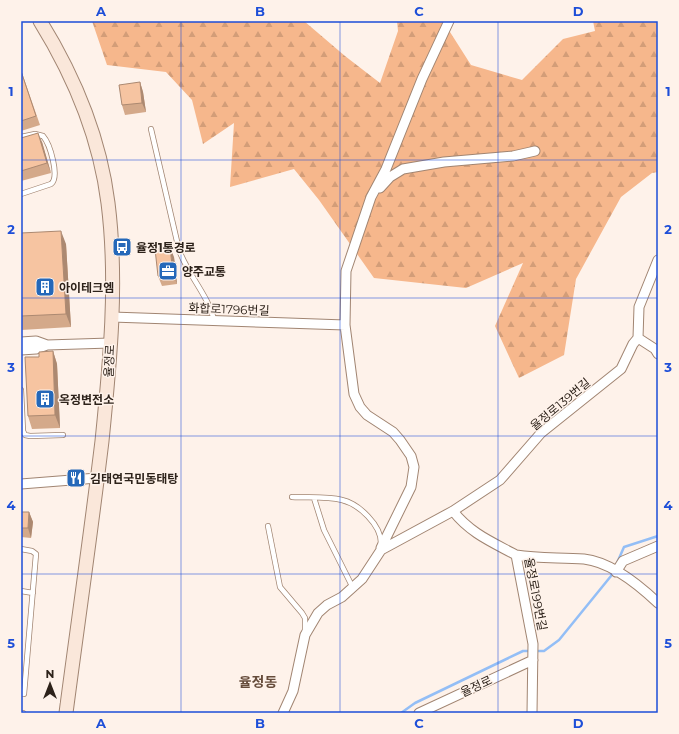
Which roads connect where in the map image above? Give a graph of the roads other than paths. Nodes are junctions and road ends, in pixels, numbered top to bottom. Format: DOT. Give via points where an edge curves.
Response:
graph roads {
  1 [pos="40,21"];
  2 [pos="449,21"];
  3 [pos="151,129"];
  4 [pos="21,137"];
  5 [pos="535,151"];
  6 [pos="21,194"];
  7 [pos="371,198"];
  8 [pos="658,260"];
  9 [pos="112,317"];
  10 [pos="214,320"];
  11 [pos="345,326"];
  12 [pos="638,338"];
  13 [pos="21,342"];
  14 [pos="110,343"];
  15 [pos="46,345"];
  16 [pos="21,350"];
  17 [pos="658,354"];
  18 [pos="21,390"];
  19 [pos="63,435"];
  20 [pos="97,478"];
  21 [pos="21,484"];
  22 [pos="292,497"];
  23 [pos="314,498"];
  24 [pos="453,511"];
  25 [pos="268,526"];
  26 [pos="658,546"];
  27 [pos="21,550"];
  28 [pos="380,550"];
  29 [pos="516,555"];
  30 [pos="616,572"];
  31 [pos="353,588"];
  32 [pos="21,592"];
  33 [pos="33,593"];
  34 [pos="658,602"];
  35 [pos="305,635"];
  36 [pos="533,659"];
  37 [pos="21,693"];
  38 [pos="66,713"];
  39 [pos="283,713"];
  40 [pos="419,713"];
  41 [pos="532,713"];
  1 -- 9 [label="main road, 율정로" via="83,104 94,140 108,201 114,280"];
  2 -- 7 [label="street" via="422,79 386,169"];
  3 -- 10 [label="lane" via="179,250 184,264 212,309"];
  4 -- 6 [label="lane" via="38,134 45,138 56,178 51,184"];
  5 -- 7 [label="street" via="403,169 390,177"];
  7 -- 11 [label="street" via="346,271"];
  8 -- 12 [label="street, 율정로139번길" via="639,307"];
  9 -- 10 [label="street, 화합로1796번길"];
  9 -- 14 [label="main road, 율정로"];
  10 -- 11 [label="street, 화합로1796번길"];
  11 -- 28 [label="street" via="354,394 360,407 393,432 411,456 414,467 411,488"];
  12 -- 17 [label="street" via="655,349"];
  12 -- 24 [label="street, 율정로139번길" via="621,369 541,433 500,480"];
  13 -- 15 [label="street" via="36,341"];
  14 -- 15 [label="street"];
  14 -- 20 [label="main road, 율정로"];
  15 -- 16 [label="street" via="36,350"];
  18 -- 19 [label="lane" via="25,435"];
  20 -- 21 [label="street"];
  20 -- 38 [label="main road, 율정로"];
  22 -- 23 [label="lane"];
  23 -- 28 [label="lane" via="343,500 365,513 379,531 382,541"];
  23 -- 31 [label="lane" via="324,530"];
  24 -- 28 [label="street, 율정로139번길"];
  24 -- 29 [label="street, 율정로199번길" via="476,534"];
  25 -- 35 [label="lane, 율정로139번길" via="280,587 305,618"];
  26 -- 30 [label="street" via="623,561"];
  27 -- 33 [label="lane" via="32,550 36,554"];
  28 -- 31 [label="street, 율정로139번길" via="362,579"];
  29 -- 30 [label="street" via="536,559 585,560 604,565"];
  29 -- 36 [label="street, 율정로199번길" via="533,644"];
  30 -- 34 [label="street"];
  31 -- 35 [label="street, 율정로139번길" via="318,613"];
  32 -- 33 [label="lane"];
  33 -- 37 [label="lane" via="24,694"];
  35 -- 39 [label="street, 율정로139번길" via="293,691"];
  36 -- 40 [label="street, 율정로"];
  36 -- 41 [label="street"];
}
